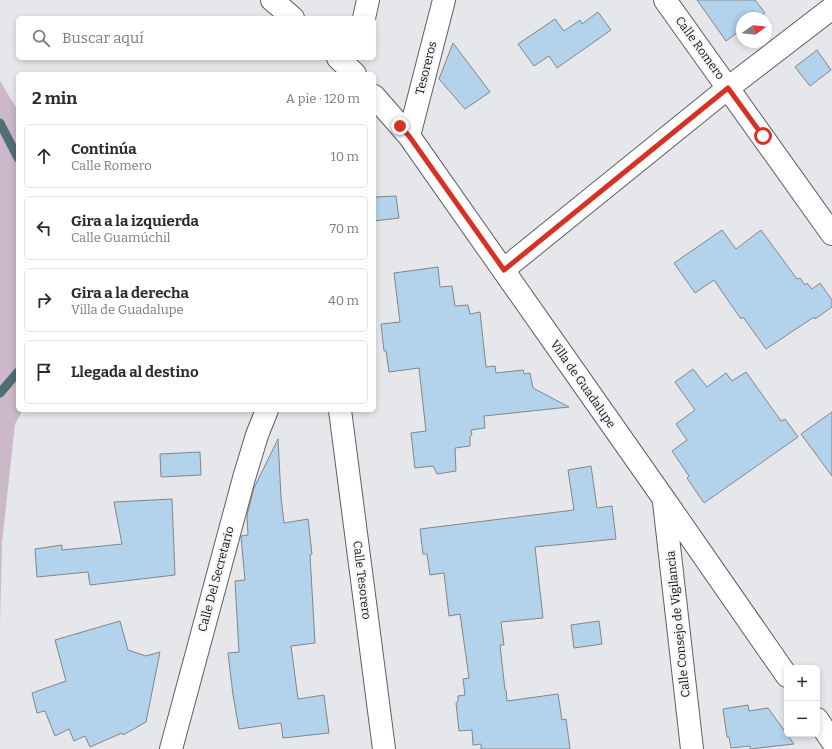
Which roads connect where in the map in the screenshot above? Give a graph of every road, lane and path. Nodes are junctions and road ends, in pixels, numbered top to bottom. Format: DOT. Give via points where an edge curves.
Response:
graph roads {
  1 [pos="272,0"];
  2 [pos="368,0"];
  3 [pos="444,0"];
  4 [pos="665,0"];
  5 [pos="832,8"];
  6 [pos="290,16"];
  7 [pos="364,16"];
  8 [pos="728,88"];
  9 [pos="376,98"];
  10 [pos="409,136"];
  11 [pos="832,234"];
  12 [pos="504,270"];
  13 [pos="267,412"];
  14 [pos="340,412"];
  15 [pos="664,499"];
  16 [pos="784,672"];
  17 [pos="820,723"];
  18 [pos="832,741"];
  19 [pos="171,749"];
  20 [pos="384,749"];
  21 [pos="692,749"];
  1 -- 6 [label="street"];
  2 -- 7 [label="street"];
  3 -- 10 [label="street, Tesoreros"];
  4 -- 8 [label="street, Calle Romero"];
  5 -- 8 [label="street"];
  8 -- 11 [label="street, Calle Romero"];
  8 -- 12 [label="street"];
  9 -- 10 [label="street, Villa de Guadalupe"];
  10 -- 12 [label="street, Villa de Guadalupe"];
  12 -- 15 [label="street, Villa de Guadalupe"];
  13 -- 19 [label="street, Calle Del Secretario" via="244,478"];
  14 -- 20 [label="street, Calle Tesorero"];
  15 -- 16 [label="street, Villa de Guadalupe"];
  15 -- 21 [label="street, Calle Consejo de Vigilancia"];
  17 -- 18 [label="street"];
}
